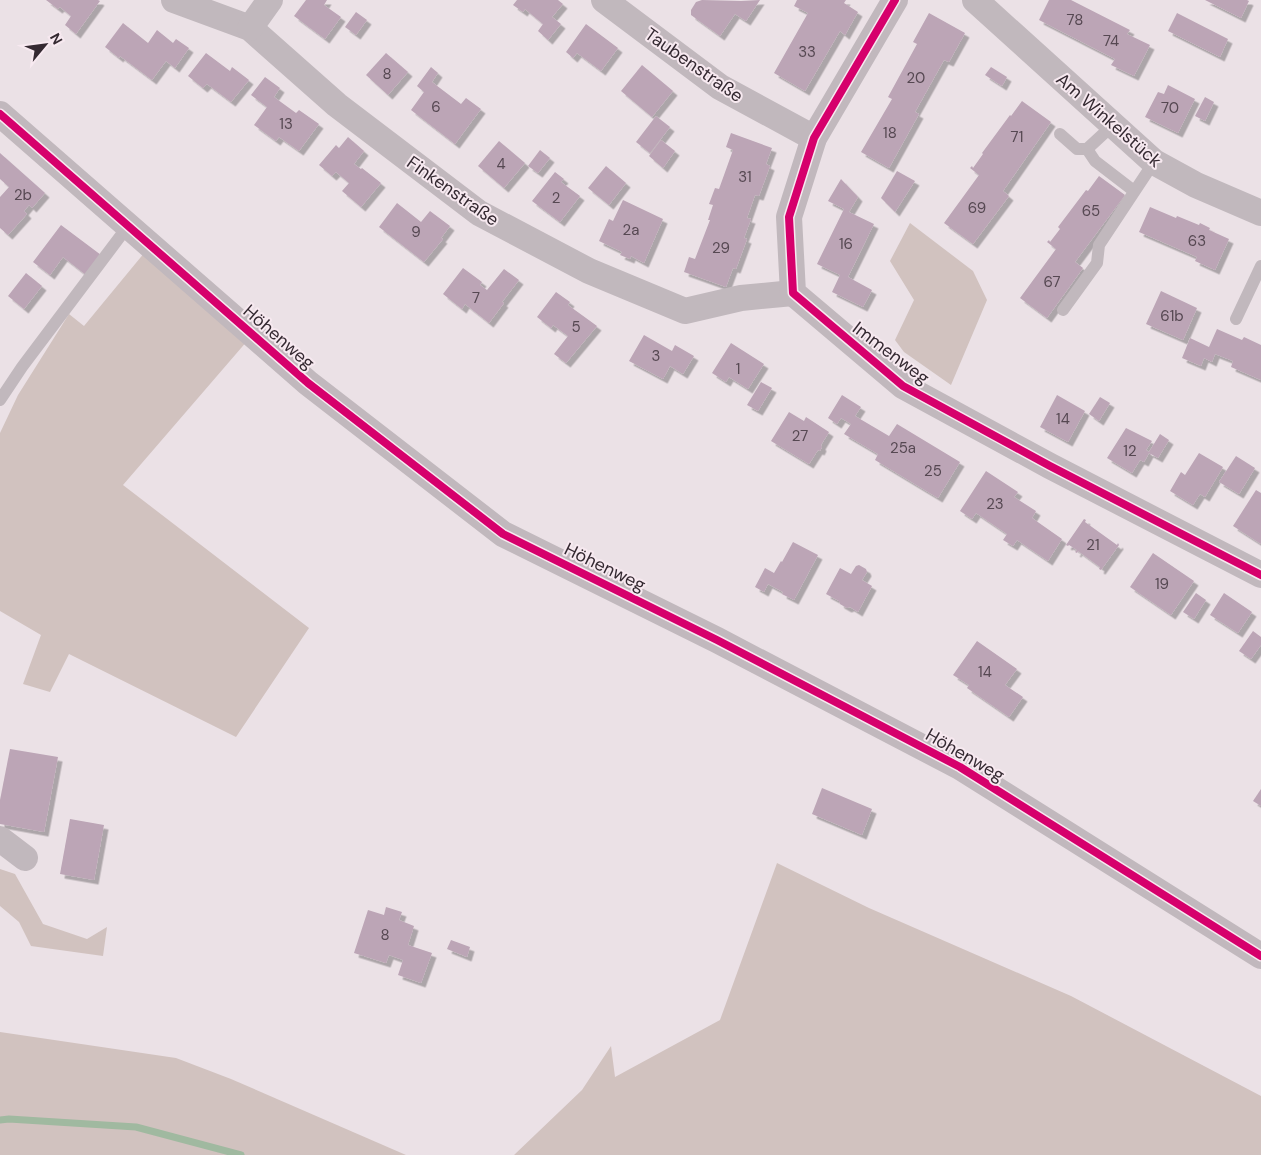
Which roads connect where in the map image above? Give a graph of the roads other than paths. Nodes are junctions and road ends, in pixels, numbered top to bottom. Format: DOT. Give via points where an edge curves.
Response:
graph roads {
  1 [pos="174,0"];
  2 [pos="270,0"];
  3 [pos="604,0"];
  4 [pos="895,0"];
  5 [pos="975,0"];
  6 [pos="250,28"];
  7 [pos="0,114"];
  8 [pos="1113,125"];
  9 [pos="1060,134"];
  10 [pos="814,138"];
  11 [pos="1086,149"];
  12 [pos="1154,162"];
  13 [pos="1134,191"];
  14 [pos="1261,213"];
  15 [pos="128,226"];
  16 [pos="1261,266"];
  17 [pos="793,293"];
  18 [pos="1063,310"];
  19 [pos="1236,319"];
  20 [pos="0,400"];
  21 [pos="1261,575"];
  22 [pos="0,839"];
  23 [pos="25,858"];
  24 [pos="1261,956"];
  1 -- 6 [label="street, Finkenstraße"];
  2 -- 6 [label="street"];
  3 -- 10 [label="street, Taubenstraße" via="720,87"];
  4 -- 10 [label="street"];
  5 -- 8 [label="street, Am Winkelstück"];
  6 -- 17 [label="street, Finkenstraße" via="337,105 479,213 588,271 685,311 741,298"];
  7 -- 15 [label="street, Höhenweg"];
  8 -- 11 [label="lane"];
  8 -- 12 [label="street, Am Winkelstück"];
  9 -- 11 [label="lane" via="1077,149"];
  10 -- 17 [label="street" via="789,217"];
  11 -- 13 [label="lane" via="1095,161"];
  12 -- 13 [label="lane"];
  12 -- 14 [label="street, Am Winkelstück" via="1196,185"];
  13 -- 18 [label="lane" via="1099,246 1097,262"];
  15 -- 20 [label="lane"];
  15 -- 24 [label="street, Höhenweg" via="308,383 504,534 717,640 960,767"];
  16 -- 19 [label="lane"];
  17 -- 21 [label="street, Immenweg" via="904,386"];
  22 -- 23 [label="street"];
}
